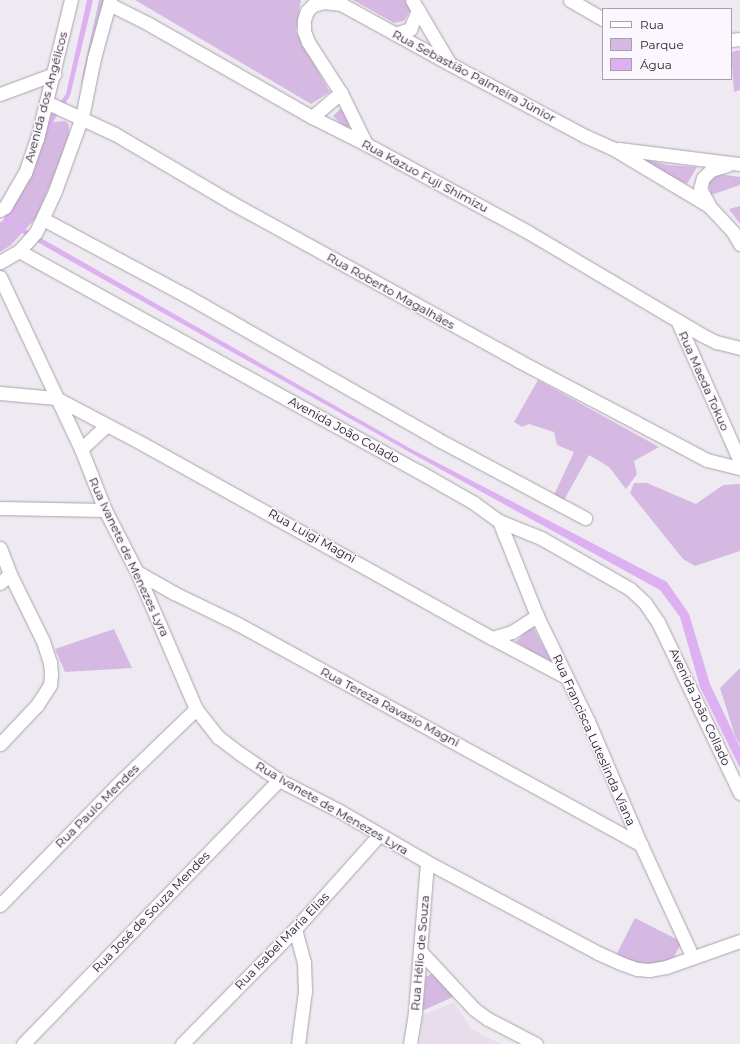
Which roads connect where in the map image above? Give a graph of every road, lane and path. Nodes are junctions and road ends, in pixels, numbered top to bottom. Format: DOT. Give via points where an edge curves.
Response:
graph roads {
  1 [pos="71,0"];
  2 [pos="570,0"];
  3 [pos="110,2"];
  4 [pos="415,5"];
  5 [pos="602,18"];
  6 [pos="395,34"];
  7 [pos="450,64"];
  8 [pos="54,74"];
  9 [pos="341,93"];
  10 [pos="0,94"];
  11 [pos="46,102"];
  12 [pos="82,117"];
  13 [pos="312,117"];
  14 [pos="366,144"];
  15 [pos="612,148"];
  16 [pos="735,164"];
  17 [pos="709,206"];
  18 [pos="0,210"];
  19 [pos="42,219"];
  20 [pos="740,244"];
  21 [pos="19,251"];
  22 [pos="0,262"];
  23 [pos="0,277"];
  24 [pos="678,322"];
  25 [pos="740,348"];
  26 [pos="0,393"];
  27 [pos="56,398"];
  28 [pos="107,425"];
  29 [pos="81,449"];
  30 [pos="740,461"];
  31 [pos="740,468"];
  32 [pos="0,508"];
  33 [pos="105,510"];
  34 [pos="585,518"];
  35 [pos="499,521"];
  36 [pos="0,548"];
  37 [pos="137,572"];
  38 [pos="5,579"];
  39 [pos="537,616"];
  40 [pos="658,622"];
  41 [pos="492,638"];
  42 [pos="566,677"];
  43 [pos="196,710"];
  44 [pos="0,744"];
  45 [pos="279,780"];
  46 [pos="740,793"];
  47 [pos="379,835"];
  48 [pos="641,845"];
  49 [pos="427,862"];
  50 [pos="0,905"];
  51 [pos="295,929"];
  52 [pos="740,940"];
  53 [pos="420,951"];
  54 [pos="693,958"];
  55 [pos="23,1044"];
  56 [pos="182,1044"];
  57 [pos="298,1044"];
  58 [pos="410,1044"];
  59 [pos="536,1044"];
  1 -- 8 [label="street, Avenida dos Angélicos"];
  2 -- 5 [label="street"];
  3 -- 12 [label="street" via="94,58"];
  3 -- 13 [label="street, Rua Kazuo Fuji Shimizu"];
  4 -- 6 [label="street" via="410,29"];
  4 -- 7 [label="street"];
  6 -- 7 [label="street, Rua Sebastião Palmeira Júnior"];
  6 -- 9 [label="street, Rua Sebastião Palmeira Júnior" via="341,4 324,2 313,5 307,11 304,31 308,42"];
  7 -- 15 [label="street, Rua Sebastião Palmeira Júnior"];
  8 -- 10 [label="street"];
  8 -- 11 [label="street, Avenida dos Angélicos"];
  9 -- 13 [label="street"];
  9 -- 14 [label="street"];
  11 -- 12 [label="street, Rua Roberto Magalhães"];
  11 -- 18 [label="street, Avenida dos Angélicos" via="25,173 5,207"];
  12 -- 19 [label="street"];
  12 -- 31 [label="street, Rua Roberto Magalhães" via="238,207 532,368 707,460"];
  13 -- 14 [label="street, Rua Kazuo Fuji Shimizu"];
  14 -- 24 [label="street, Rua Kazuo Fuji Shimizu" via="528,232"];
  15 -- 16 [label="street"];
  15 -- 17 [label="street, Rua Sebastião Palmeira Júnior"];
  16 -- 17 [label="street" via="711,170 703,178 700,189"];
  17 -- 20 [label="street, Rua Sebastião Palmeira Júnior" via="733,232"];
  19 -- 21 [label="street" via="36,232"];
  19 -- 34 [label="street" via="185,295 437,439"];
  21 -- 22 [label="street"];
  21 -- 35 [label="street, Avenida João Colado" via="418,471 474,503"];
  23 -- 27 [label="street, Rua Ivanete de Menezes Lyra"];
  24 -- 25 [label="street, Rua Kazuo Fuji Shimizu" via="716,342"];
  24 -- 30 [label="street, Rua Maeda Tokuo"];
  26 -- 27 [label="street"];
  27 -- 28 [label="street, Rua Luigi Magni"];
  27 -- 29 [label="street, Rua Ivanete de Menezes Lyra"];
  28 -- 29 [label="street"];
  28 -- 41 [label="street, Rua Luigi Magni"];
  29 -- 33 [label="street, Rua Ivanete de Menezes Lyra"];
  32 -- 33 [label="street"];
  33 -- 37 [label="street, Rua Ivanete de Menezes Lyra"];
  35 -- 39 [label="street, Rua Francisca Luteslinda Viana"];
  35 -- 40 [label="street, Avenida João Colado" via="541,538 630,589 645,603"];
  36 -- 38 [label="street"];
  37 -- 43 [label="street, Rua Ivanete de Menezes Lyra"];
  37 -- 48 [label="street, Rua Tereza Ravasio Magni" via="236,623"];
  38 -- 44 [label="street" via="42,641 50,662 51,674 50,685 37,705"];
  39 -- 41 [label="street" via="512,632"];
  39 -- 42 [label="street, Rua Francisca Luteslinda Viana"];
  40 -- 46 [label="street, Avenida João Collado"];
  41 -- 42 [label="street, Rua Luigi Magni"];
  42 -- 48 [label="street, Rua Francisca Luteslinda Viana" via="588,721"];
  43 -- 45 [label="street, Rua Ivanete de Menezes Lyra" via="218,736 239,754"];
  43 -- 50 [label="street, Rua Paulo Mendes" via="119,783"];
  45 -- 47 [label="street, Rua Ivanete de Menezes Lyra" via="338,810"];
  45 -- 55 [label="street, Rua José de Souza Mendes"];
  47 -- 49 [label="street, Rua Ivanete de Menezes Lyra"];
  47 -- 51 [label="street, Rua Isabel Maria Elias"];
  48 -- 54 [label="street, Rua Francisca Luteslinda Viana"];
  49 -- 53 [label="street, Rua Hélio de Souza"];
  49 -- 54 [label="street, Rua Ivanete de Menezes Lyra" via="598,953 630,967 648,970"];
  51 -- 56 [label="street, Rua Isabel Maria Elias"];
  51 -- 57 [label="street" via="304,962 305,991"];
  52 -- 54 [label="street, Rua Ivanete de Menezes Lyra"];
  53 -- 58 [label="street, Rua Hélio de Souza"];
  53 -- 59 [label="street" via="474,1008 488,1019"];
}
